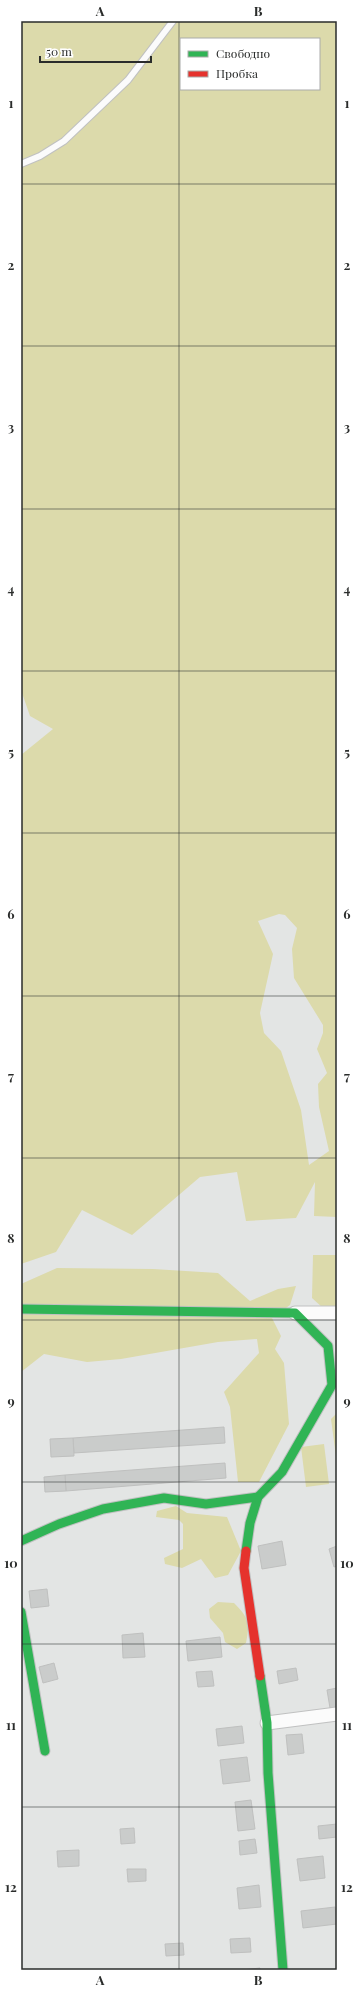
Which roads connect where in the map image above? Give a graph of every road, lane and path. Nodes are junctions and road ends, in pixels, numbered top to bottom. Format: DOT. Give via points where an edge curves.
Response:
graph roads {
  1 [pos="173,21"];
  2 [pos="21,164"];
  3 [pos="21,1309"];
  4 [pos="295,1313"];
  5 [pos="337,1313"];
  6 [pos="258,1497"];
  7 [pos="21,1541"];
  8 [pos="21,1612"];
  9 [pos="337,1714"];
  10 [pos="267,1723"];
  11 [pos="45,1751"];
  12 [pos="282,1970"];
  1 -- 2 [label="lane" via="128,80 64,141"];
  3 -- 4 [label="street"];
  4 -- 5 [label="street"];
  4 -- 6 [label="street" via="328,1346 332,1386 282,1472"];
  6 -- 7 [label="street" via="206,1504 164,1498 103,1510 59,1524"];
  6 -- 10 [label="street" via="250,1523 244,1568"];
  8 -- 11 [label="street"];
  9 -- 10 [label="street"];
  10 -- 12 [label="street" via="268,1773"];
}
